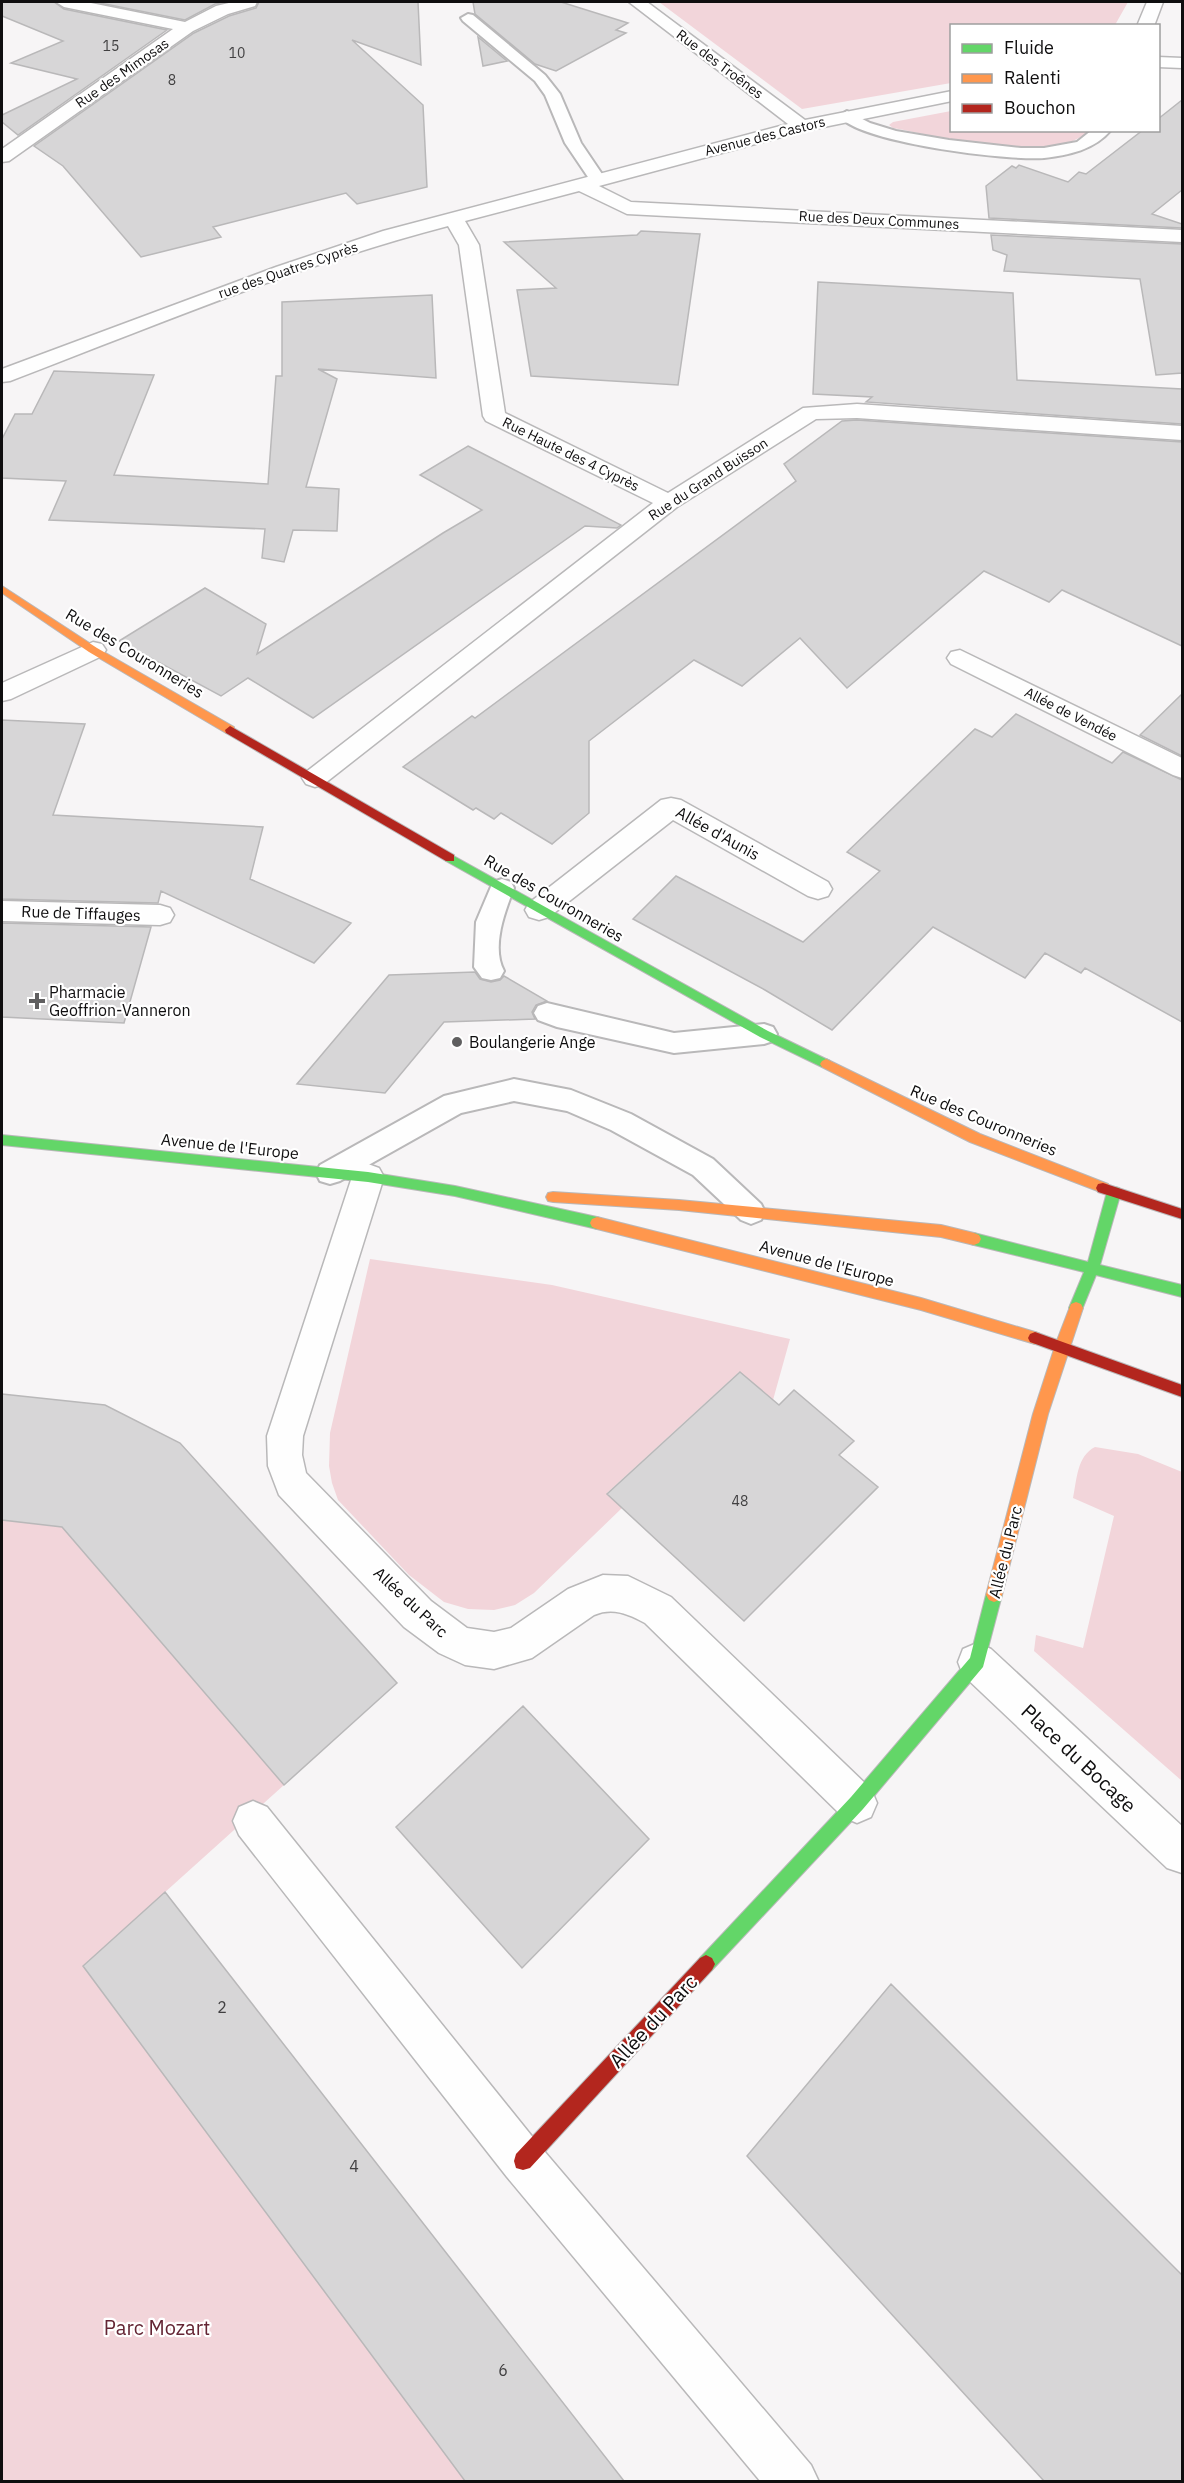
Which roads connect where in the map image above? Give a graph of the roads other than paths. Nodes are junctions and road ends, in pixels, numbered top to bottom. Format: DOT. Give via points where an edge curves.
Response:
graph roads {
  1 [pos="64,2"];
  2 [pos="249,2"];
  3 [pos="637,2"];
  4 [pos="1155,2"];
  5 [pos="468,18"];
  6 [pos="1146,24"];
  7 [pos="187,27"];
  8 [pos="1160,62"];
  9 [pos="1182,63"];
  10 [pos="950,96"];
  11 [pos="847,116"];
  12 [pos="802,126"];
  13 [pos="1100,132"];
  14 [pos="2,157"];
  15 [pos="590,182"];
  16 [pos="453,218"];
  17 [pos="1182,236"];
  18 [pos="2,376"];
  19 [pos="1182,433"];
  20 [pos="669,502"];
  21 [pos="2,589"];
  22 [pos="93,650"];
  23 [pos="960,658"];
  24 [pos="2,693"];
  25 [pos="1182,769"];
  26 [pos="315,778"];
  27 [pos="502,888"];
  28 [pos="818,889"];
  29 [pos="539,910"];
  30 [pos="2,911"];
  31 [pos="160,915"];
  32 [pos="491,971"];
  33 [pos="547,1013"];
  34 [pos="764,1034"];
  35 [pos="2,1140"];
  36 [pos="330,1173"];
  37 [pos="368,1177"];
  38 [pos="455,1191"];
  39 [pos="1114,1192"];
  40 [pos="751,1212"];
  41 [pos="1182,1214"];
  42 [pos="1093,1267"];
  43 [pos="1182,1291"];
  44 [pos="1061,1346"];
  45 [pos="1182,1391"];
  46 [pos="977,1662"];
  47 [pos="857,1803"];
  48 [pos="253,1821"];
  49 [pos="1182,1853"];
  50 [pos="523,2161"];
  51 [pos="794,2481"];
  1 -- 7 [label="street"];
  2 -- 7 [label="street, Rue des Mimosas"];
  3 -- 12 [label="street, Rue des Troênes"];
  4 -- 6 [label="street"];
  5 -- 15 [label="lane" via="540,78 552,94"];
  7 -- 14 [label="street, Rue des Mimosas"];
  8 -- 9 [label="street"];
  10 -- 11 [label="street, Avenue des Castors"];
  11 -- 12 [label="street, Avenue des Castors"];
  11 -- 13 [label="lane" via="893,135 1021,153 1082,146"];
  12 -- 15 [label="street, Avenue des Castors"];
  15 -- 16 [label="street, rue des Quatres Cyprès"];
  15 -- 17 [label="street, Rue des Deux Communes" via="627,208"];
  16 -- 18 [label="street, rue des Quatres Cyprès" via="283,271"];
  16 -- 20 [label="street, Rue Haute des 4 Cyprès" via="469,245 494,416"];
  19 -- 20 [label="street, Rue du Grand Buisson" via="857,411 811,413"];
  20 -- 26 [label="street, Rue du Grand Buisson"];
  21 -- 22 [label="street, Rue des Couronneries"];
  22 -- 24 [label="street"];
  22 -- 26 [label="street, Rue des Couronneries"];
  23 -- 25 [label="street, Allée de Vendée"];
  26 -- 27 [label="street, Rue des Couronneries"];
  27 -- 29 [label="street, Rue des Couronneries"];
  27 -- 32 [label="lane" via="488,922 487,967"];
  28 -- 29 [label="street, Allée d'Aunis" via="671,807"];
  29 -- 34 [label="street, Rue des Couronneries"];
  30 -- 31 [label="street, Rue de Tiffauges"];
  33 -- 34 [label="lane" via="674,1042"];
  34 -- 39 [label="street, Rue des Couronneries" via="947,1125"];
  35 -- 36 [label="street, Avenue de l'Europe"];
  36 -- 37 [label="street, Avenue de l'Europe"];
  36 -- 40 [label="lane" via="454,1104 514,1090 571,1101 621,1122 703,1167"];
  37 -- 38 [label="street, Avenue de l'Europe"];
  37 -- 47 [label="street, Allée du Parc" via="285,1436 284,1457 292,1483 410,1605 437,1630 466,1646 485,1651 505,1650 526,1643 577,1602 608,1592 637,1596 658,1610"];
  38 -- 40 [label="street, Avenue de l'Europe"];
  38 -- 44 [label="street, Avenue de l'Europe" via="691,1245 921,1304"];
  39 -- 41 [label="street, Rue des Couronneries"];
  39 -- 42 [label="street"];
  40 -- 42 [label="street, Avenue de l'Europe" via="942,1231"];
  42 -- 43 [label="street, Avenue de l'Europe"];
  42 -- 44 [label="street, Allée du Parc"];
  44 -- 45 [label="street, Avenue de l'Europe"];
  44 -- 46 [label="street, Allée du Parc"];
  46 -- 47 [label="street, Allée du Parc"];
  46 -- 49 [label="street, Place du Bocage"];
  47 -- 50 [label="street, Allée du Parc"];
  48 -- 50 [label="street"];
  50 -- 51 [label="street"];
}
